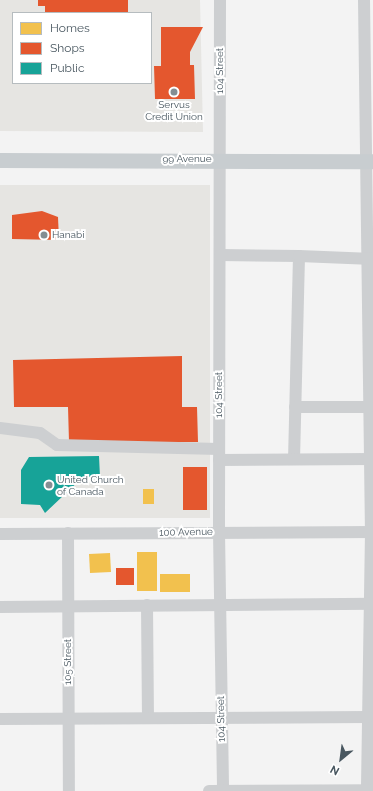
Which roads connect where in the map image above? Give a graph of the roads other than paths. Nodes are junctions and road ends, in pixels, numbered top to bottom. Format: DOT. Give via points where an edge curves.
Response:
graph roads {
  1 [pos="220,0"];
  2 [pos="364,0"];
  3 [pos="221,159"];
  4 [pos="0,160"];
  5 [pos="370,161"];
  6 [pos="220,255"];
  7 [pos="299,256"];
  8 [pos="370,259"];
  9 [pos="295,407"];
  10 [pos="369,407"];
  11 [pos="0,428"];
  12 [pos="219,455"];
  13 [pos="294,459"];
  14 [pos="371,459"];
  15 [pos="219,532"];
  16 [pos="372,532"];
  17 [pos="68,533"];
  18 [pos="0,534"];
  19 [pos="372,604"];
  20 [pos="147,605"];
  21 [pos="68,606"];
  22 [pos="0,607"];
  23 [pos="220,607"];
  24 [pos="221,716"];
  25 [pos="148,717"];
  26 [pos="368,717"];
  27 [pos="68,718"];
  28 [pos="0,719"];
  29 [pos="369,790"];
  30 [pos="69,791"];
  31 [pos="209,791"];
  32 [pos="223,791"];
  1 -- 3 [label="street, 104 Street"];
  2 -- 5 [label="street"];
  3 -- 4 [label="main road, 99 Avenue"];
  3 -- 5 [label="main road, 99 Avenue"];
  3 -- 6 [label="street, 104 Street"];
  5 -- 8 [label="street"];
  6 -- 7 [label="street"];
  6 -- 12 [label="street, 104 Street"];
  7 -- 8 [label="street"];
  7 -- 9 [label="street"];
  8 -- 10 [label="street"];
  9 -- 10 [label="street"];
  9 -- 13 [label="street"];
  10 -- 14 [label="street"];
  11 -- 12 [label="street" via="40,433 57,445"];
  12 -- 13 [label="street"];
  12 -- 15 [label="street, 104 Street"];
  13 -- 14 [label="street"];
  14 -- 16 [label="street"];
  15 -- 16 [label="street, 100 Avenue"];
  15 -- 17 [label="street, 100 Avenue"];
  15 -- 23 [label="street, 104 Street"];
  16 -- 19 [label="street"];
  17 -- 18 [label="street, 100 Avenue"];
  17 -- 21 [label="street, 105 Street"];
  19 -- 23 [label="street"];
  19 -- 26 [label="street"];
  20 -- 21 [label="street"];
  20 -- 23 [label="street"];
  20 -- 25 [label="street"];
  21 -- 22 [label="street"];
  21 -- 27 [label="street, 105 Street"];
  23 -- 24 [label="street, 104 Street"];
  24 -- 25 [label="street"];
  24 -- 26 [label="street"];
  24 -- 32 [label="street, 104 Street"];
  25 -- 27 [label="street"];
  26 -- 29 [label="street"];
  27 -- 28 [label="street"];
  27 -- 30 [label="street, 105 Street"];
  29 -- 32 [label="street"];
  31 -- 32 [label="street"];
}
